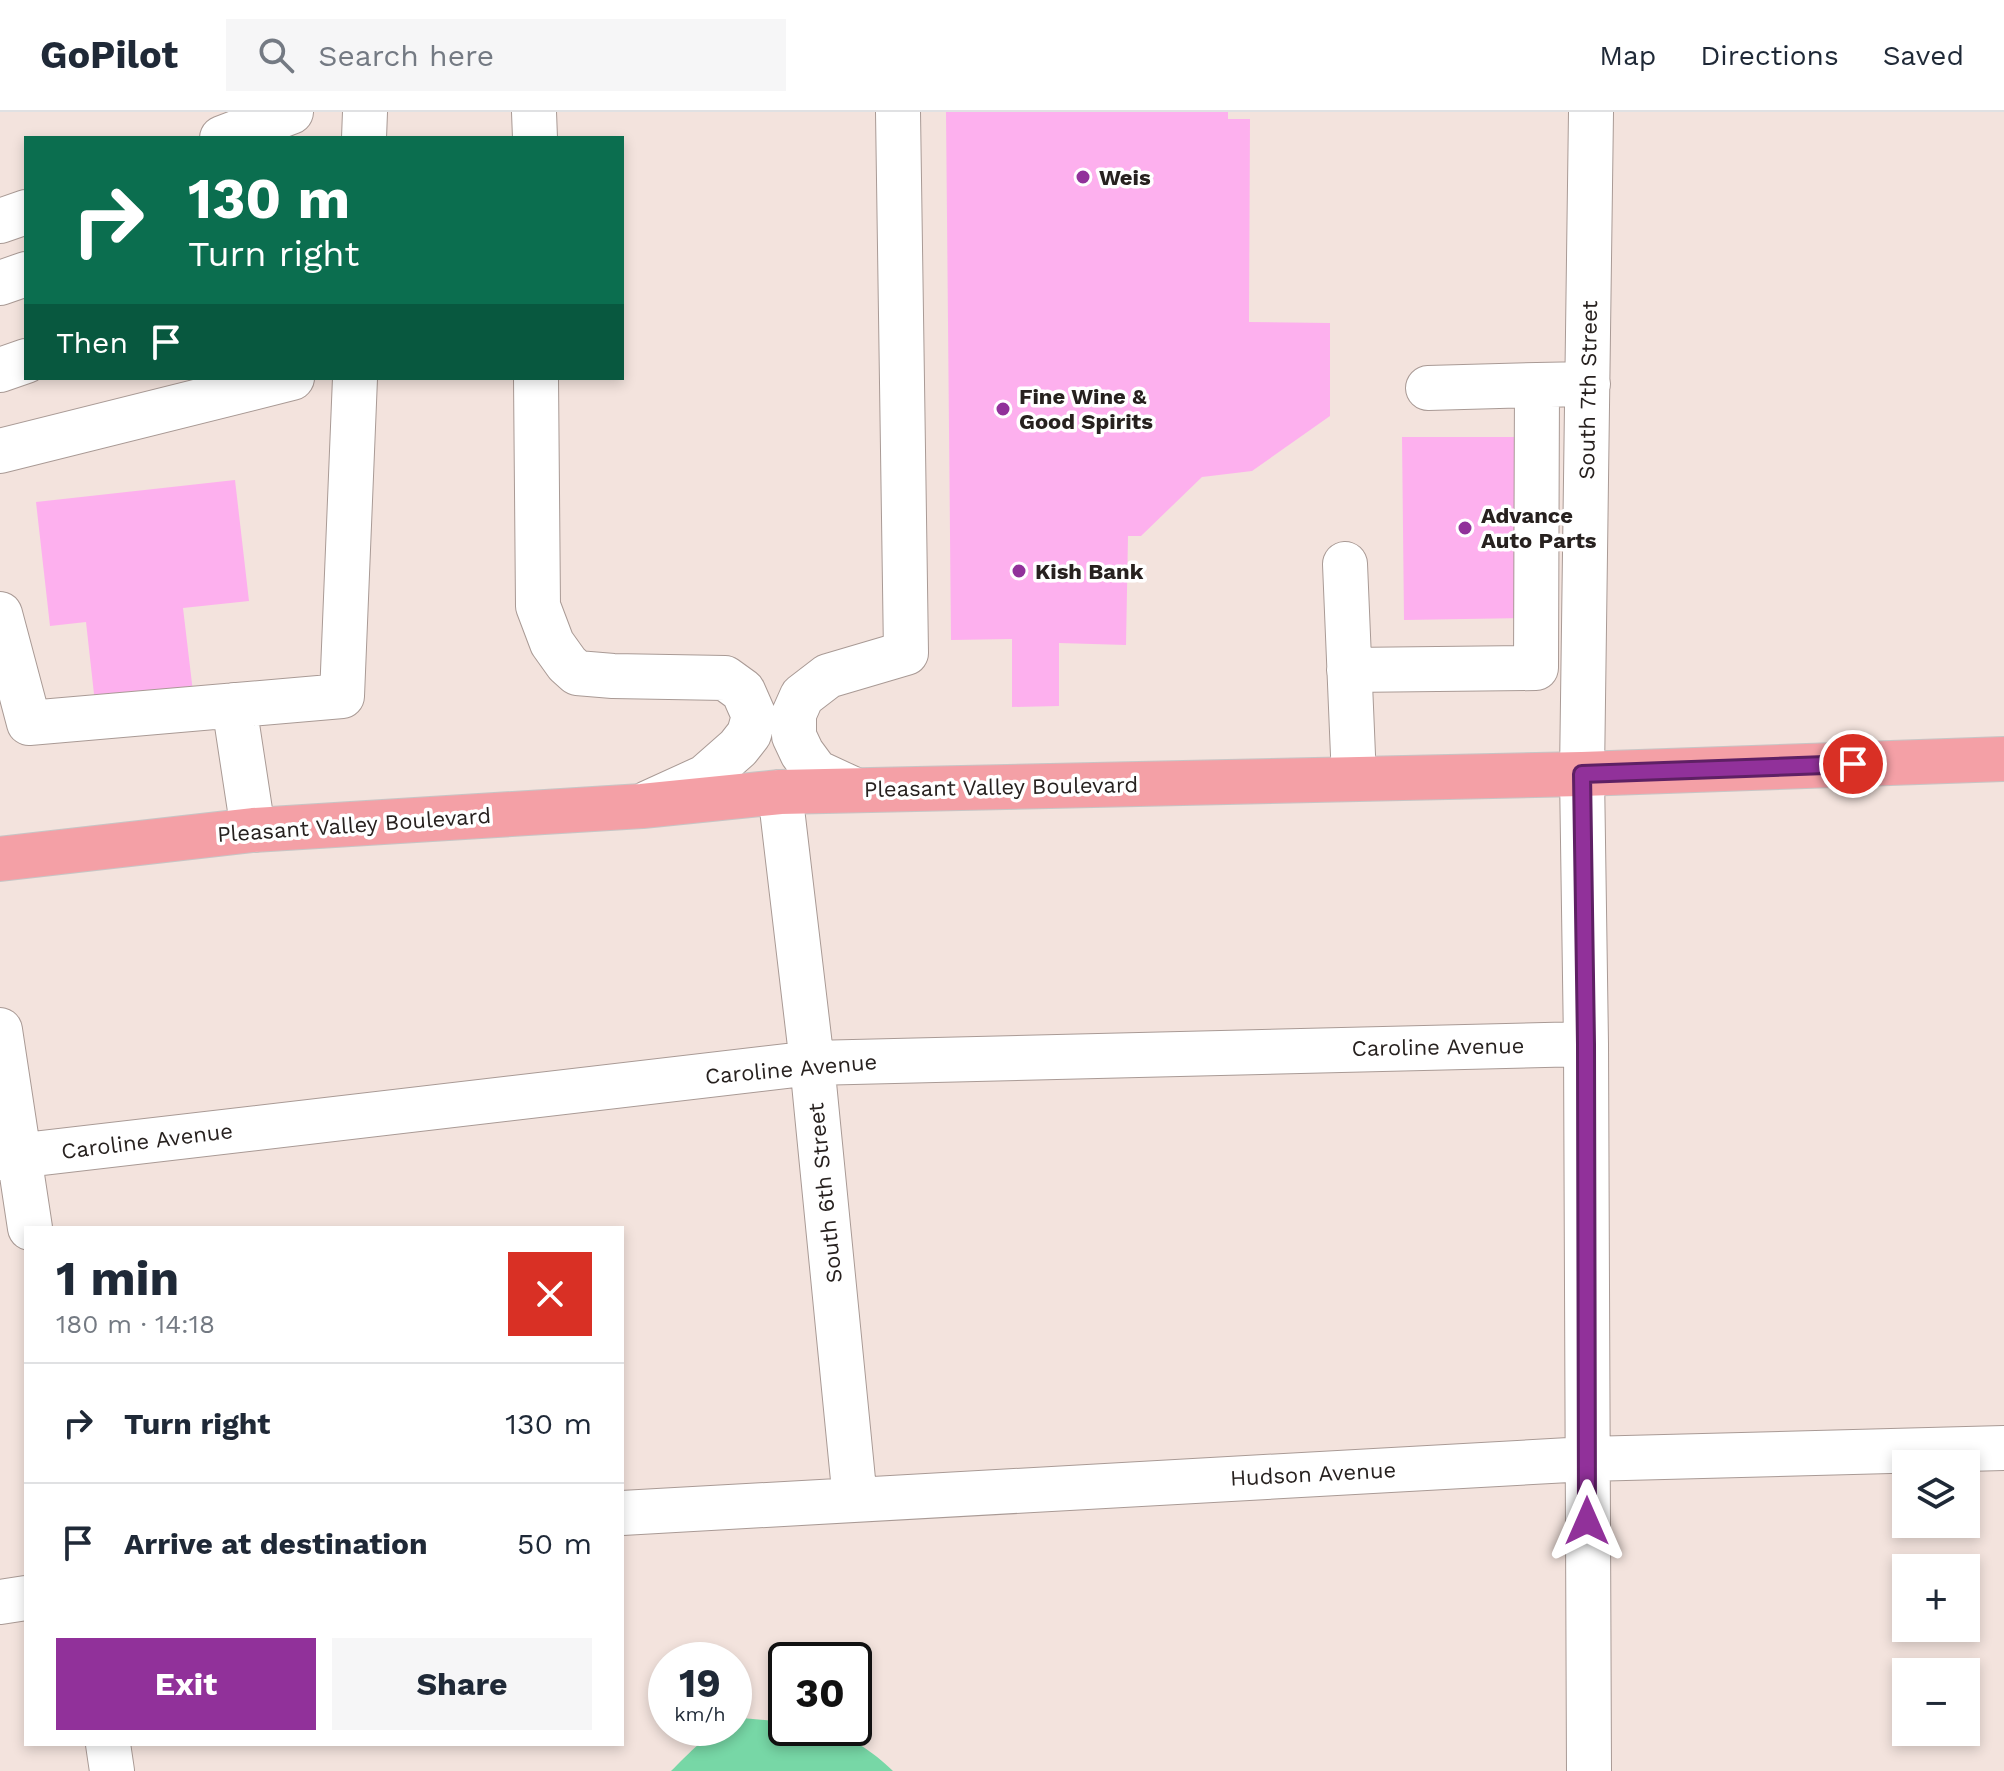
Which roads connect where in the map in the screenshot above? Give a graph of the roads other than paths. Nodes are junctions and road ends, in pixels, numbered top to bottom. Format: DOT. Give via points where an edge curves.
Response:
graph roads {
  1 [pos="291,112"];
  2 [pos="365,112"];
  3 [pos="534,112"];
  4 [pos="898,112"];
  5 [pos="1591,112"];
  6 [pos="227,136"];
  7 [pos="364,136"];
  8 [pos="535,136"];
  9 [pos="24,213"];
  10 [pos="0,221"];
  11 [pos="24,275"];
  12 [pos="0,283"];
  13 [pos="24,362"];
  14 [pos="0,370"];
  15 [pos="284,380"];
  16 [pos="355,380"];
  17 [pos="536,380"];
  18 [pos="1588,384"];
  19 [pos="1537,385"];
  20 [pos="1428,388"];
  21 [pos="0,451"];
  22 [pos="1345,564"];
  23 [pos="0,614"];
  24 [pos="1349,670"];
  25 [pos="10,694"];
  26 [pos="234,705"];
  27 [pos="2004,759"];
  28 [pos="1582,774"];
  29 [pos="1354,779"];
  30 [pos="855,790"];
  31 [pos="780,792"];
  32 [pos="642,806"];
  33 [pos="253,830"];
  34 [pos="0,859"];
  35 [pos="0,1030"];
  36 [pos="1586,1044"];
  37 [pos="812,1063"];
  38 [pos="9,1157"];
  39 [pos="29,1226"];
  40 [pos="2004,1448"];
  41 [pos="1587,1459"];
  42 [pos="855,1500"];
  43 [pos="624,1513"];
  44 [pos="24,1598"];
  45 [pos="0,1602"];
  46 [pos="108,1746"];
  47 [pos="112,1771"];
  48 [pos="1589,1771"];
  1 -- 6 [label="street"];
  2 -- 7 [label="street"];
  3 -- 8 [label="street"];
  4 -- 30 [label="street" via="906,653 828,676 802,696 794,714 794,736 816,772"];
  5 -- 18 [label="street, South 7th Street"];
  9 -- 10 [label="street"];
  11 -- 12 [label="street"];
  13 -- 14 [label="street"];
  15 -- 21 [label="street"];
  16 -- 26 [label="street" via="342,696"];
  17 -- 32 [label="street" via="538,606 552,643 577,673 725,678 743,691 754,716 738,748 705,777"];
  18 -- 19 [label="street"];
  18 -- 28 [label="street, South 7th Street"];
  19 -- 20 [label="street"];
  19 -- 24 [label="street" via="1536,668"];
  22 -- 24 [label="street"];
  23 -- 25 [label="street"];
  24 -- 29 [label="street"];
  25 -- 26 [label="street" via="29,723"];
  26 -- 33 [label="street"];
  27 -- 28 [label="main road, Pleasant Valley Boulevard"];
  28 -- 29 [label="main road, Pleasant Valley Boulevard"];
  28 -- 36 [label="street, South 7th Street"];
  29 -- 30 [label="main road, Pleasant Valley Boulevard"];
  30 -- 31 [label="main road, Pleasant Valley Boulevard"];
  31 -- 32 [label="main road, Pleasant Valley Boulevard"];
  31 -- 37 [label="street, South 6th Street"];
  32 -- 33 [label="main road, Pleasant Valley Boulevard"];
  33 -- 34 [label="main road, Pleasant Valley Boulevard"];
  35 -- 38 [label="street"];
  36 -- 37 [label="street, Caroline Avenue"];
  36 -- 41 [label="street, South 7th Street"];
  37 -- 38 [label="street, Caroline Avenue"];
  37 -- 42 [label="street, South 6th Street"];
  38 -- 39 [label="street"];
  40 -- 41 [label="street, Hudson Avenue"];
  41 -- 42 [label="street, Hudson Avenue"];
  41 -- 48 [label="street, South 7th Street"];
  42 -- 43 [label="street, Hudson Avenue"];
  44 -- 45 [label="street"];
  46 -- 47 [label="street"];
}
